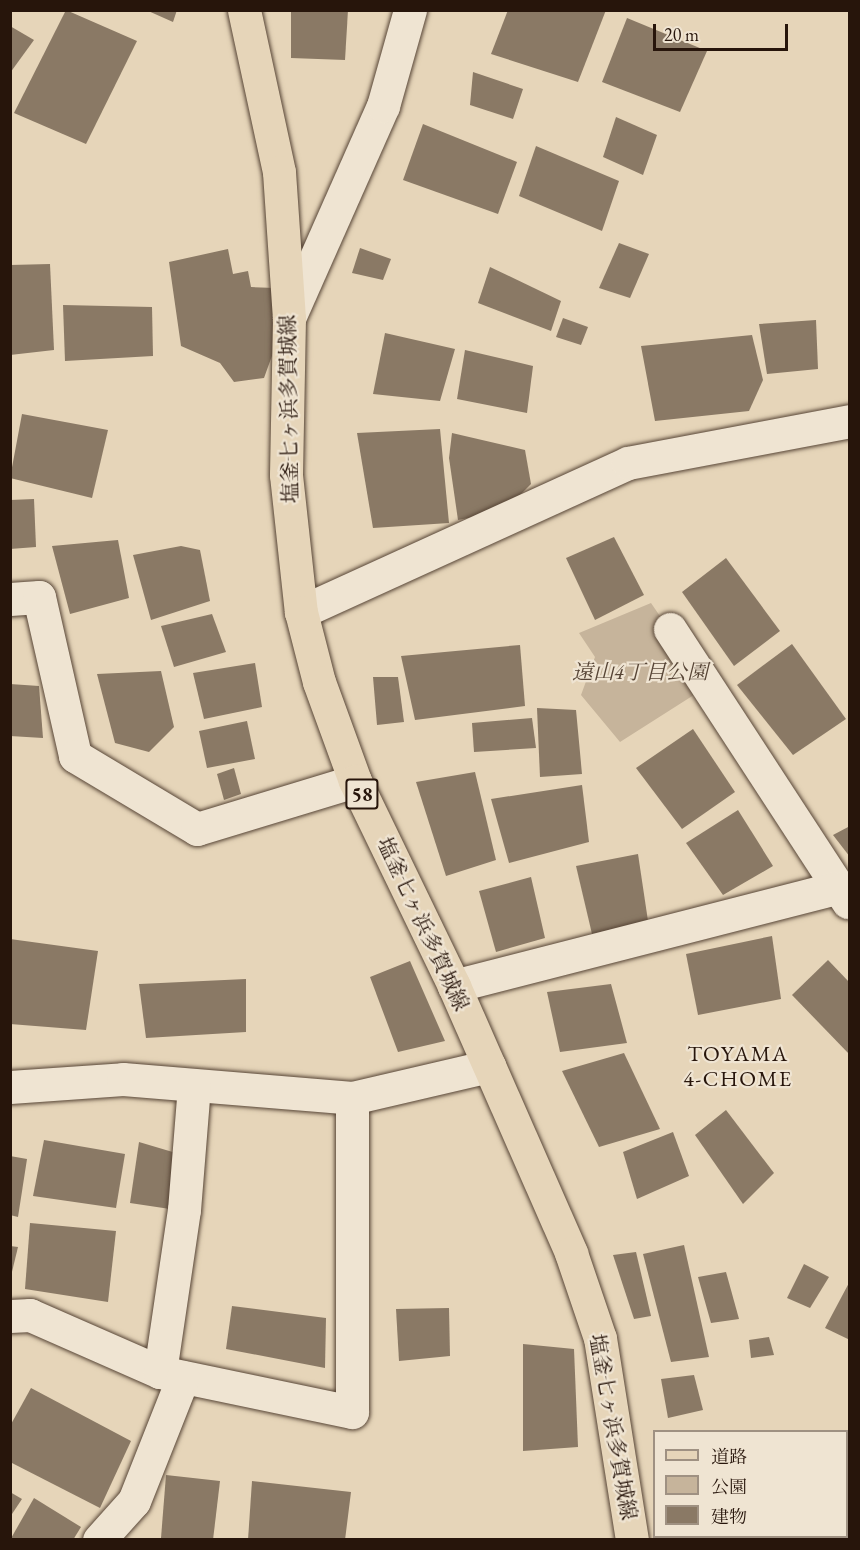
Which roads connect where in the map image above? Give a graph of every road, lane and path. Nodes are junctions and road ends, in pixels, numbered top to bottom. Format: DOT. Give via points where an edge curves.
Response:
graph roads {
  1 [pos="244,10"];
  2 [pos="410,10"];
  3 [pos="289,318"];
  4 [pos="849,421"];
  5 [pos="10,599"];
  6 [pos="301,612"];
  7 [pos="670,629"];
  8 [pos="355,781"];
  9 [pos="843,896"];
  10 [pos="454,986"];
  11 [pos="489,1066"];
  12 [pos="194,1085"];
  13 [pos="10,1087"];
  14 [pos="352,1098"];
  15 [pos="10,1316"];
  16 [pos="171,1374"];
  17 [pos="99,1539"];
  18 [pos="632,1539"];
  1 -- 3 [label="main road, 塩釜七ヶ浜多賀城線 / 58" via="279,172"];
  2 -- 3 [label="street" via="383,106"];
  3 -- 6 [label="main road, 塩釜七ヶ浜多賀城線 / 58" via="286,475"];
  4 -- 6 [label="street" via="628,463"];
  5 -- 8 [label="street" via="39,597 75,756 197,829"];
  6 -- 8 [label="main road, 塩釜七ヶ浜多賀城線 / 58" via="319,682"];
  7 -- 9 [label="street"];
  8 -- 10 [label="main road, 塩釜七ヶ浜多賀城線 / 58"];
  9 -- 10 [label="street"];
  10 -- 11 [label="main road, 塩釜七ヶ浜多賀城線 / 58"];
  11 -- 14 [label="street"];
  11 -- 18 [label="main road, 塩釜七ヶ浜多賀城線 / 58" via="571,1253 600,1338"];
  12 -- 13 [label="street" via="123,1079"];
  12 -- 14 [label="street"];
  12 -- 16 [label="street"];
  14 -- 16 [label="street" via="352,1412"];
  15 -- 16 [label="street" via="30,1315"];
  16 -- 17 [label="street" via="134,1501"];
}
